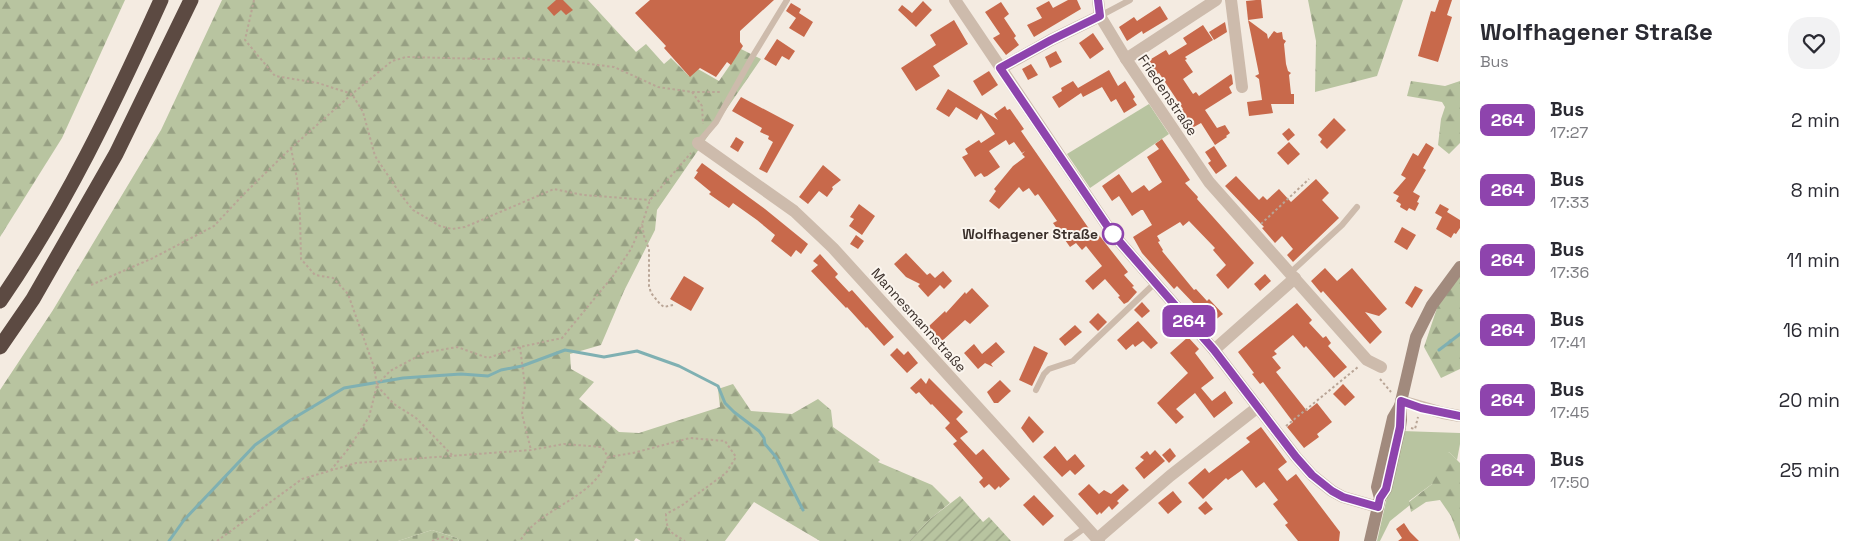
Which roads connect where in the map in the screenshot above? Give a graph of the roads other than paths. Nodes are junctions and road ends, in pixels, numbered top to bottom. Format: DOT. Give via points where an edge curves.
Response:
graph roads {
  1 [pos="161,0"];
  2 [pos="191,0"];
  3 [pos="787,0"];
  4 [pos="955,0"];
  5 [pos="1098,0"];
  6 [pos="1130,0"];
  7 [pos="1216,0"];
  8 [pos="1231,0"];
  9 [pos="1100,16"];
  10 [pos="1126,59"];
  11 [pos="1000,68"];
  12 [pos="1242,87"];
  13 [pos="701,139"];
  14 [pos="1357,207"];
  15 [pos="1460,267"];
  16 [pos="1292,276"];
  17 [pos="1155,283"];
  18 [pos="0,301"];
  19 [pos="0,347"];
  20 [pos="1214,350"];
  21 [pos="1380,367"];
  22 [pos="1036,390"];
  23 [pos="1400,404"];
  24 [pos="1258,407"];
  25 [pos="1460,416"];
  26 [pos="1379,503"];
  27 [pos="1086,527"];
  28 [pos="1098,540"];
  29 [pos="1067,541"];
  30 [pos="1370,541"];
  1 -- 18 [label="highway" via="94,143 54,217"];
  2 -- 19 [label="highway" via="116,154 33,299"];
  3 -- 13 [label="lane" via="716,122"];
  4 -- 11 [label="street"];
  5 -- 9 [label="street"];
  6 -- 9 [label="lane"];
  7 -- 10 [label="street"];
  8 -- 12 [label="street"];
  9 -- 10 [label="street, Friedenstraße"];
  9 -- 11 [label="street"];
  10 -- 16 [label="street, Friedenstraße" via="1200,171"];
  11 -- 17 [label="street" via="1112,233"];
  13 -- 27 [label="street, Mannesmannstraße" via="794,211 833,248"];
  14 -- 16 [label="lane"];
  15 -- 23 [label="main road" via="1440,292 1420,326"];
  16 -- 20 [label="street"];
  16 -- 21 [label="street, Friedenstraße" via="1367,360"];
  17 -- 20 [label="street"];
  17 -- 22 [label="lane" via="1073,361 1048,370"];
  20 -- 24 [label="street"];
  23 -- 25 [label="street"];
  23 -- 26 [label="main road" via="1398,436 1386,489"];
  24 -- 26 [label="street" via="1301,463 1322,484 1343,497"];
  24 -- 28 [label="street, Mannesmannstraße" via="1170,476"];
  26 -- 30 [label="main road"];
  27 -- 28 [label="street, Mannesmannstraße"];
  27 -- 29 [label="lane"];
}
